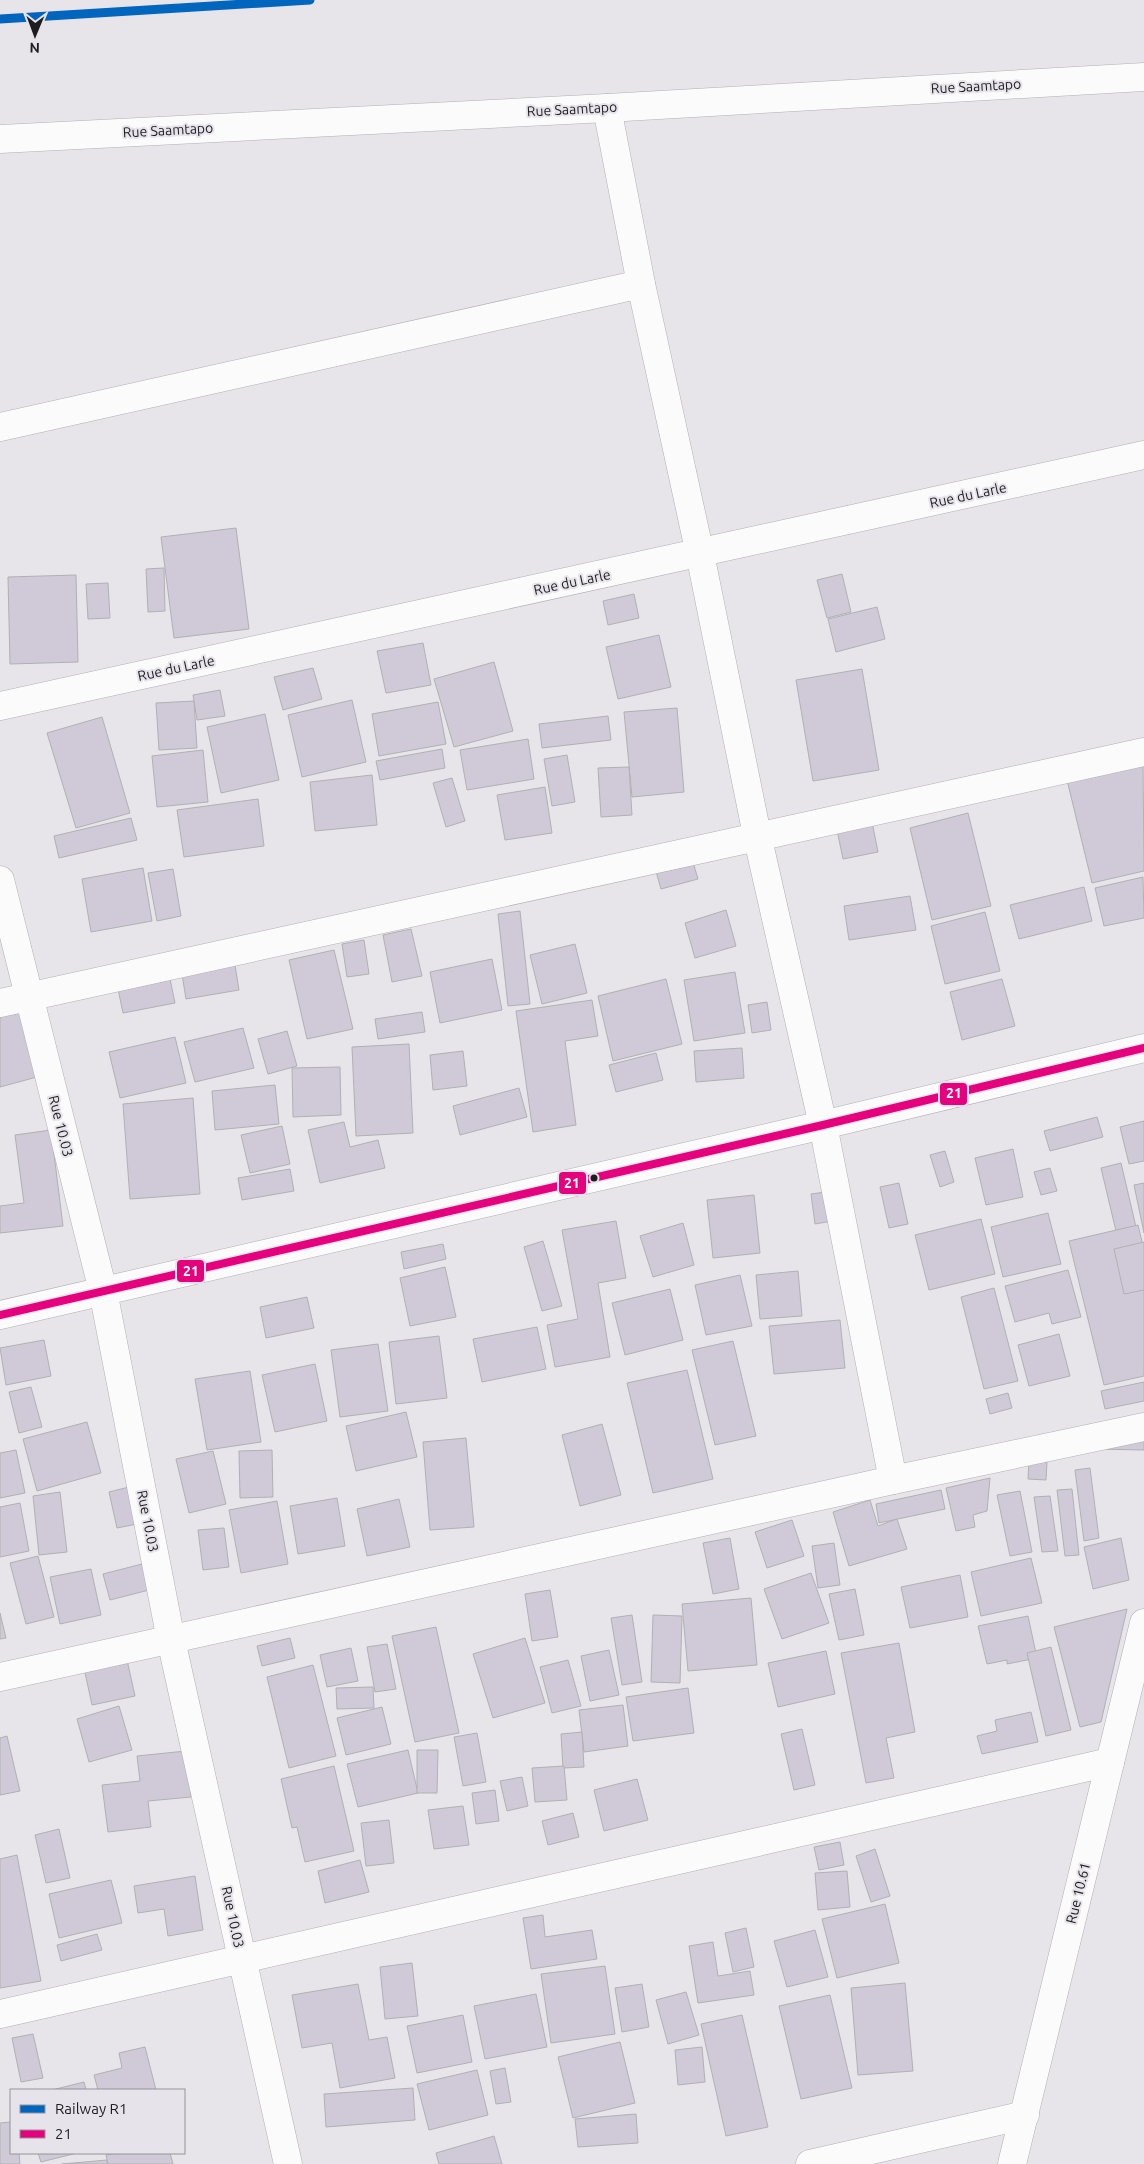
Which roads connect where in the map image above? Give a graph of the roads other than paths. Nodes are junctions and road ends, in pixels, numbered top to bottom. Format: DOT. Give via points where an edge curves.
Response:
graph roads {
  1 [pos="1144,77"];
  2 [pos="607,108"];
  3 [pos="0,139"];
  4 [pos="641,284"];
  5 [pos="0,427"];
  6 [pos="1144,456"];
  7 [pos="700,554"];
  8 [pos="0,706"];
  9 [pos="1144,752"];
  10 [pos="756,836"];
  11 [pos="0,880"];
  12 [pos="28,997"];
  13 [pos="0,1003"];
  14 [pos="1144,1048"];
  15 [pos="823,1125"];
  16 [pos="103,1291"];
  17 [pos="0,1315"];
  18 [pos="1144,1427"];
  19 [pos="893,1480"];
  20 [pos="1144,1623"];
  21 [pos="171,1640"];
  22 [pos="0,1677"];
  23 [pos="1110,1762"];
  24 [pos="242,1959"];
  25 [pos="0,2014"];
  26 [pos="1025,2115"];
  27 [pos="288,2164"];
  28 [pos="810,2164"];
  29 [pos="1012,2164"];
  1 -- 2 [label="street, Rue Saamtapo"];
  2 -- 3 [label="street, Rue Saamtapo"];
  2 -- 4 [label="street"];
  4 -- 5 [label="street"];
  4 -- 7 [label="street"];
  6 -- 7 [label="street, Rue du Larle"];
  7 -- 8 [label="street, Rue du Larle"];
  7 -- 10 [label="street"];
  9 -- 10 [label="street"];
  10 -- 12 [label="street"];
  10 -- 15 [label="street"];
  11 -- 12 [label="street, Rue 10.03"];
  12 -- 13 [label="street"];
  12 -- 16 [label="street, Rue 10.03"];
  14 -- 15 [label="street"];
  15 -- 16 [label="street"];
  15 -- 19 [label="street"];
  16 -- 17 [label="street"];
  16 -- 21 [label="street, Rue 10.03"];
  18 -- 19 [label="street"];
  19 -- 21 [label="street"];
  20 -- 23 [label="street, Rue 10.61"];
  21 -- 22 [label="street"];
  21 -- 24 [label="street, Rue 10.03"];
  23 -- 24 [label="street"];
  23 -- 26 [label="street, Rue 10.61"];
  24 -- 25 [label="street"];
  24 -- 27 [label="street, Rue 10.03"];
  26 -- 28 [label="street"];
  26 -- 29 [label="street, Rue 10.61"];
}
